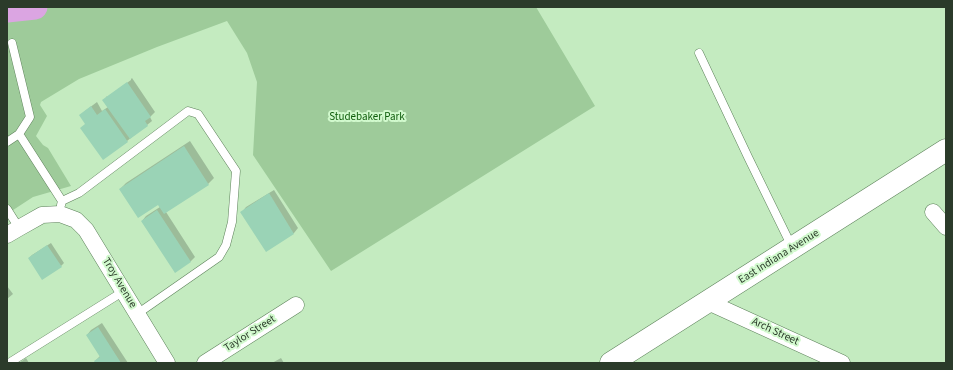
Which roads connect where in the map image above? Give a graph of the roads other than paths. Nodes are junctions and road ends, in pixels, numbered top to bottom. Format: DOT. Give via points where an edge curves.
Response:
graph roads {
  1 [pos="12,43"];
  2 [pos="699,53"];
  3 [pos="19,134"];
  4 [pos="7,142"];
  5 [pos="946,150"];
  6 [pos="61,207"];
  7 [pos="7,209"];
  8 [pos="933,212"];
  9 [pos="946,227"];
  10 [pos="13,231"];
  11 [pos="793,248"];
  12 [pos="124,291"];
  13 [pos="708,302"];
  14 [pos="296,305"];
  15 [pos="137,314"];
  16 [pos="9,363"];
  17 [pos="167,363"];
  18 [pos="205,363"];
  19 [pos="611,363"];
  20 [pos="842,363"];
  1 -- 3 [label="lane" via="30,117"];
  2 -- 11 [label="lane"];
  3 -- 4 [label="lane"];
  3 -- 6 [label="lane"];
  5 -- 11 [label="street, East Indiana Avenue"];
  6 -- 10 [label="street"];
  6 -- 12 [label="street, Troy Avenue" via="86,230"];
  6 -- 15 [label="lane" via="188,111 198,114 236,171 232,222 226,245 219,257"];
  7 -- 10 [label="lane"];
  8 -- 9 [label="street"];
  11 -- 13 [label="street, East Indiana Avenue"];
  12 -- 15 [label="street, Troy Avenue"];
  12 -- 16 [label="lane"];
  13 -- 19 [label="street, East Indiana Avenue"];
  13 -- 20 [label="street, Arch Street"];
  14 -- 18 [label="street, Taylor Street"];
  15 -- 17 [label="street, Troy Avenue"];
}
